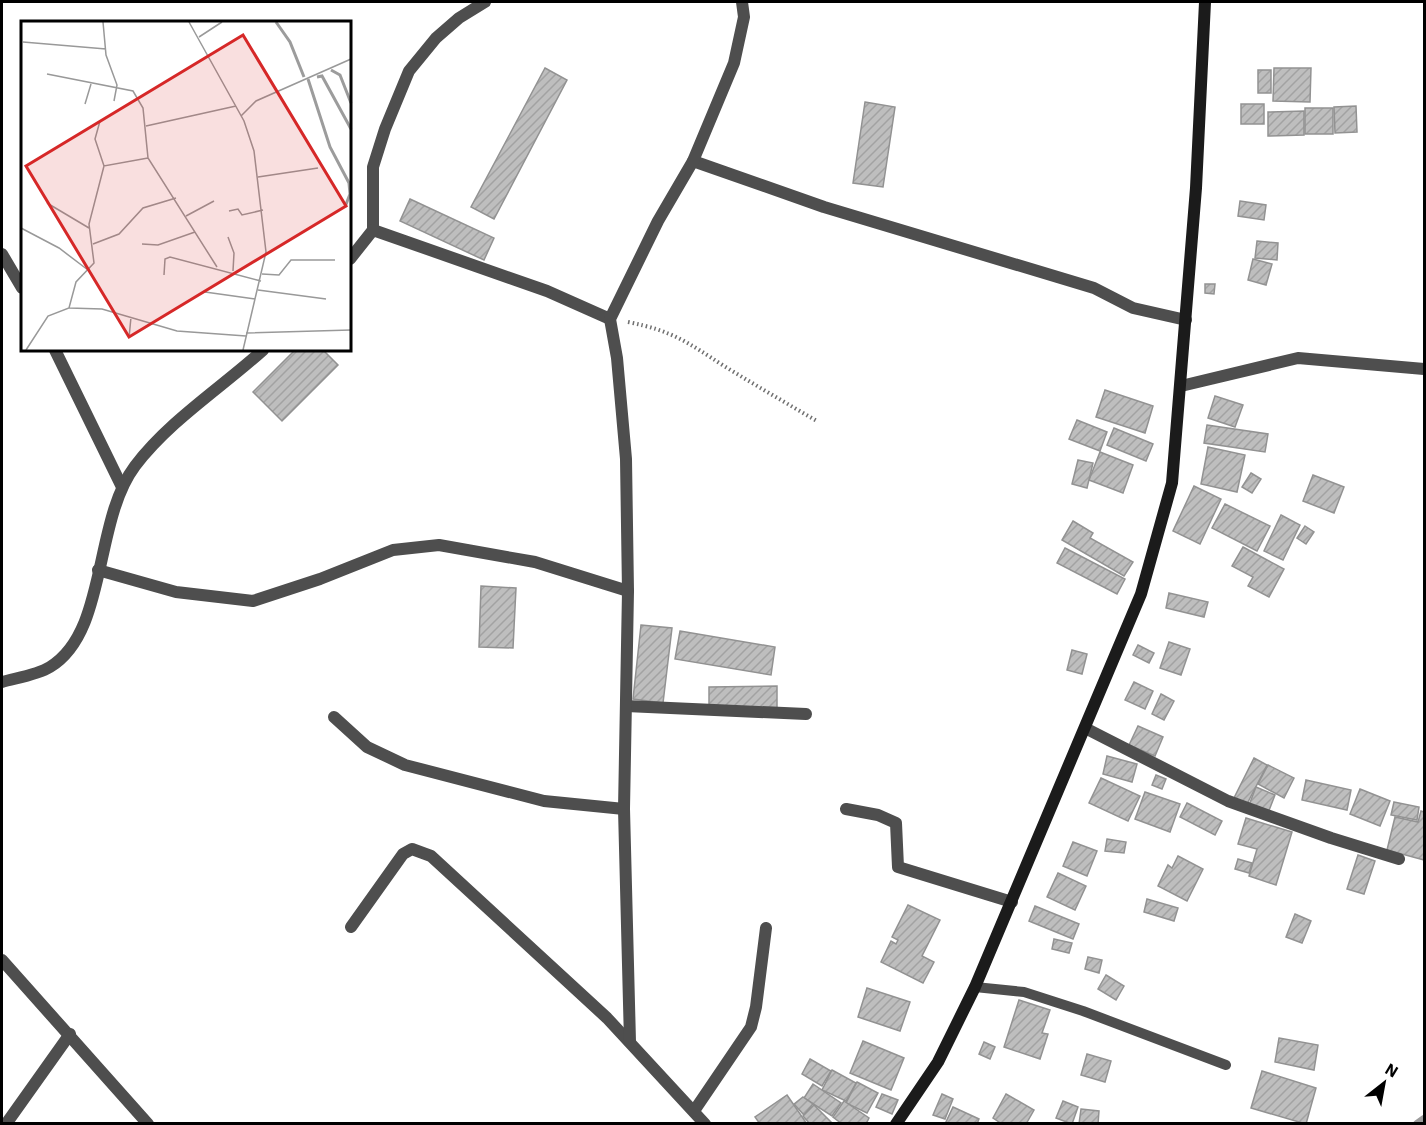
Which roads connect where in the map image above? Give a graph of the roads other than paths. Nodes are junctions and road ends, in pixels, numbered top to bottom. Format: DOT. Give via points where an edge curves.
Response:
graph roads {
  1 [pos="485,2"];
  2 [pos="742,2"];
  3 [pos="1205,2"];
  4 [pos="693,160"];
  5 [pos="373,230"];
  6 [pos="2,254"];
  7 [pos="351,259"];
  8 [pos="21,286"];
  9 [pos="610,319"];
  10 [pos="1186,320"];
  11 [pos="55,351"];
  12 [pos="262,351"];
  13 [pos="1425,369"];
  14 [pos="1181,386"];
  15 [pos="122,487"];
  16 [pos="98,570"];
  17 [pos="628,591"];
  18 [pos="2,682"];
  19 [pos="626,706"];
  20 [pos="806,714"];
  21 [pos="334,717"];
  22 [pos="1085,728"];
  23 [pos="624,809"];
  24 [pos="846,809"];
  25 [pos="1399,859"];
  26 [pos="1012,902"];
  27 [pos="351,927"];
  28 [pos="766,928"];
  29 [pos="2,960"];
  30 [pos="975,987"];
  31 [pos="70,1035"];
  32 [pos="630,1042"];
  33 [pos="1227,1065"];
  34 [pos="694,1111"];
  35 [pos="6,1124"];
  36 [pos="148,1124"];
  37 [pos="705,1124"];
  38 [pos="896,1124"];
  1 -- 5 [label="street" via="436,38 409,71 373,167"];
  2 -- 4 [label="street" via="744,17 734,63"];
  3 -- 10 [label="street"];
  4 -- 9 [label="street"];
  4 -- 10 [label="street" via="824,207 1094,288 1133,308"];
  5 -- 7 [label="street"];
  5 -- 9 [label="street" via="547,291"];
  6 -- 8 [label="street"];
  9 -- 17 [label="street" via="626,459"];
  10 -- 14 [label="street"];
  11 -- 15 [label="street"];
  12 -- 15 [label="street" via="155,443"];
  13 -- 14 [label="street" via="1298,358"];
  14 -- 22 [label="street" via="1172,483 1144,583"];
  15 -- 16 [label="street"];
  16 -- 17 [label="street" via="176,591 253,601 393,550 439,545 535,562"];
  16 -- 18 [label="street" via="88,617 74,646 49,668"];
  17 -- 19 [label="street"];
  19 -- 20 [label="street"];
  19 -- 23 [label="street"];
  21 -- 23 [label="street" via="367,747 405,765 544,801"];
  22 -- 25 [label="street" via="1228,801"];
  22 -- 26 [label="street"];
  23 -- 32 [label="street"];
  24 -- 26 [label="street" via="878,815 896,824 898,867"];
  26 -- 30 [label="street"];
  27 -- 32 [label="street" via="403,854 412,849 431,856"];
  28 -- 34 [label="street" via="751,1027"];
  29 -- 31 [label="street"];
  30 -- 33 [label="lane" via="1023,992"];
  30 -- 38 [label="street" via="938,1062"];
  31 -- 35 [label="street"];
  31 -- 36 [label="street"];
  32 -- 34 [label="street"];
  34 -- 37 [label="street"];
}
